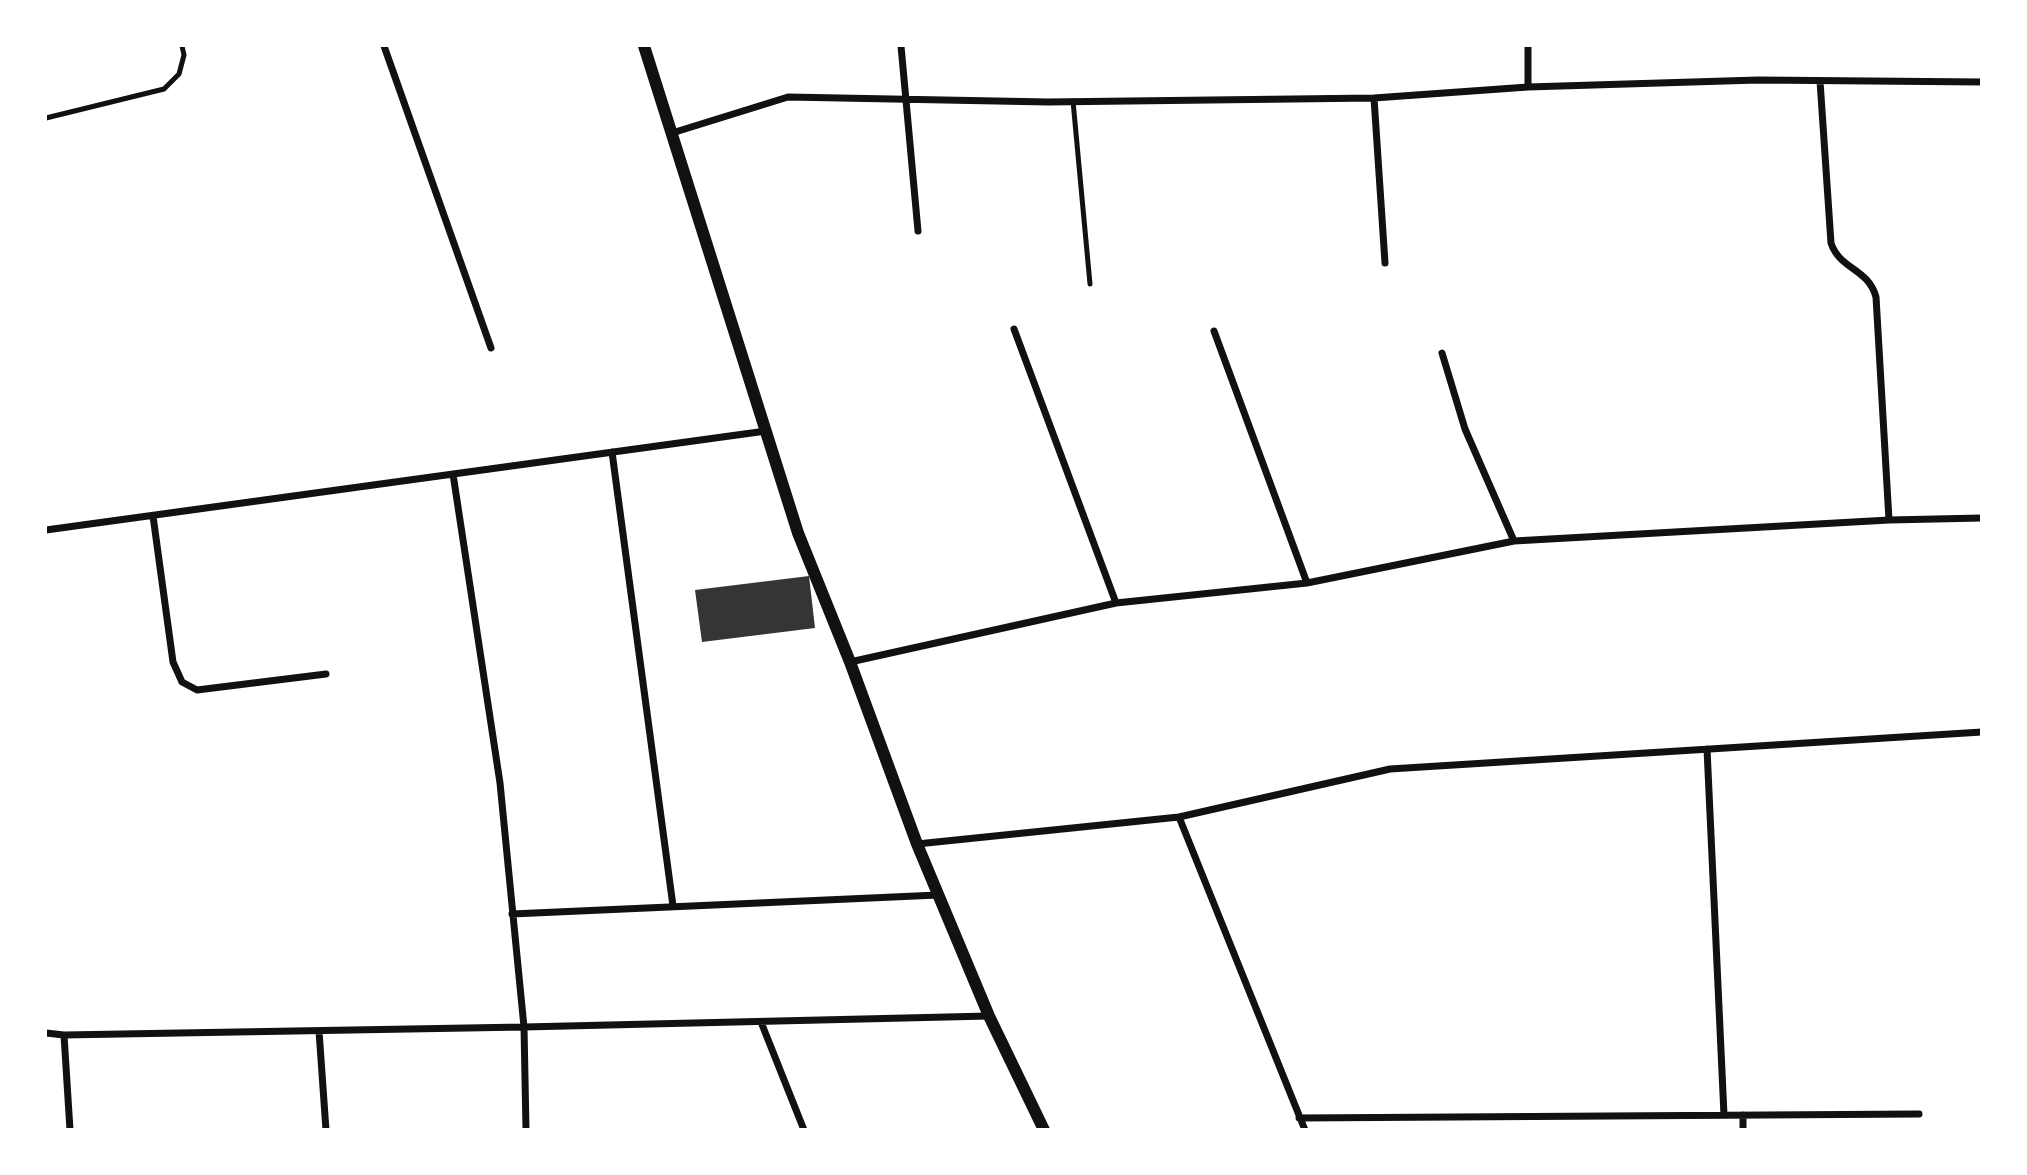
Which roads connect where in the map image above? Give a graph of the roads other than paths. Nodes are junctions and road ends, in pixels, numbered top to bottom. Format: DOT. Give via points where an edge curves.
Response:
graph roads {
  1 [pos="182,46"];
  2 [pos="384,46"];
  3 [pos="644,46"];
  4 [pos="901,46"];
  5 [pos="1528,46"];
  6 [pos="1821,81"];
  7 [pos="1982,82"];
  8 [pos="1528,87"];
  9 [pos="1374,98"];
  10 [pos="904,99"];
  11 [pos="1073,101"];
  12 [pos="46,118"];
  13 [pos="672,133"];
  14 [pos="918,231"];
  15 [pos="1385,263"];
  16 [pos="1090,284"];
  17 [pos="1014,329"];
  18 [pos="1214,331"];
  19 [pos="491,348"];
  20 [pos="1442,353"];
  21 [pos="766,431"];
  22 [pos="612,452"];
  23 [pos="453,474"];
  24 [pos="153,516"];
  25 [pos="1982,518"];
  26 [pos="1889,520"];
  27 [pos="46,530"];
  28 [pos="1514,541"];
  29 [pos="1307,583"];
  30 [pos="1116,603"];
  31 [pos="850,662"];
  32 [pos="326,674"];
  33 [pos="1982,732"];
  34 [pos="1707,749"];
  35 [pos="1179,817"];
  36 [pos="917,844"];
  37 [pos="938,895"];
  38 [pos="673,906"];
  39 [pos="512,914"];
  40 [pos="989,1016"];
  41 [pos="761,1022"];
  42 [pos="524,1027"];
  43 [pos="319,1031"];
  44 [pos="46,1033"];
  45 [pos="64,1035"];
  46 [pos="1919,1114"];
  47 [pos="1724,1115"];
  48 [pos="1743,1115"];
  49 [pos="1299,1118"];
  50 [pos="70,1129"];
  51 [pos="326,1129"];
  52 [pos="526,1129"];
  53 [pos="804,1129"];
  54 [pos="1044,1129"];
  55 [pos="1304,1129"];
  56 [pos="1743,1129"];
  1 -- 12 [label="lane" via="179,74 164,89"];
  2 -- 19 [label="street"];
  3 -- 13 [label="street"];
  4 -- 10 [label="street"];
  5 -- 8 [label="street"];
  6 -- 7 [label="street"];
  6 -- 8 [label="street"];
  6 -- 26 [label="street" via="1831,243 1835,255 1872,284 1876,297"];
  8 -- 9 [label="street"];
  9 -- 11 [label="street"];
  9 -- 15 [label="street"];
  10 -- 11 [label="street"];
  10 -- 13 [label="street" via="788,97"];
  10 -- 14 [label="street"];
  11 -- 16 [label="lane"];
  13 -- 21 [label="street"];
  17 -- 30 [label="street"];
  18 -- 29 [label="street"];
  20 -- 28 [label="street" via="1465,429"];
  21 -- 22 [label="street"];
  21 -- 31 [label="street" via="798,533"];
  22 -- 23 [label="street"];
  22 -- 38 [label="street"];
  23 -- 24 [label="street"];
  23 -- 39 [label="street" via="500,783"];
  24 -- 27 [label="street"];
  24 -- 32 [label="street" via="173,662 183,682 197,690"];
  25 -- 26 [label="street"];
  26 -- 28 [label="street"];
  28 -- 29 [label="street"];
  29 -- 30 [label="street"];
  30 -- 31 [label="street"];
  31 -- 36 [label="street"];
  33 -- 34 [label="street"];
  34 -- 35 [label="street" via="1390,769"];
  34 -- 47 [label="street"];
  35 -- 36 [label="street"];
  35 -- 49 [label="street"];
  36 -- 37 [label="street"];
  37 -- 38 [label="street"];
  37 -- 40 [label="street"];
  38 -- 39 [label="street"];
  39 -- 42 [label="street"];
  40 -- 41 [label="street"];
  40 -- 54 [label="street"];
  41 -- 42 [label="street"];
  41 -- 53 [label="street"];
  42 -- 43 [label="street"];
  42 -- 52 [label="street"];
  43 -- 45 [label="street"];
  43 -- 51 [label="street"];
  44 -- 45 [label="street"];
  45 -- 50 [label="street"];
  46 -- 48 [label="street"];
  47 -- 48 [label="street"];
  47 -- 49 [label="street"];
  48 -- 56 [label="street"];
  49 -- 55 [label="street"];
}
